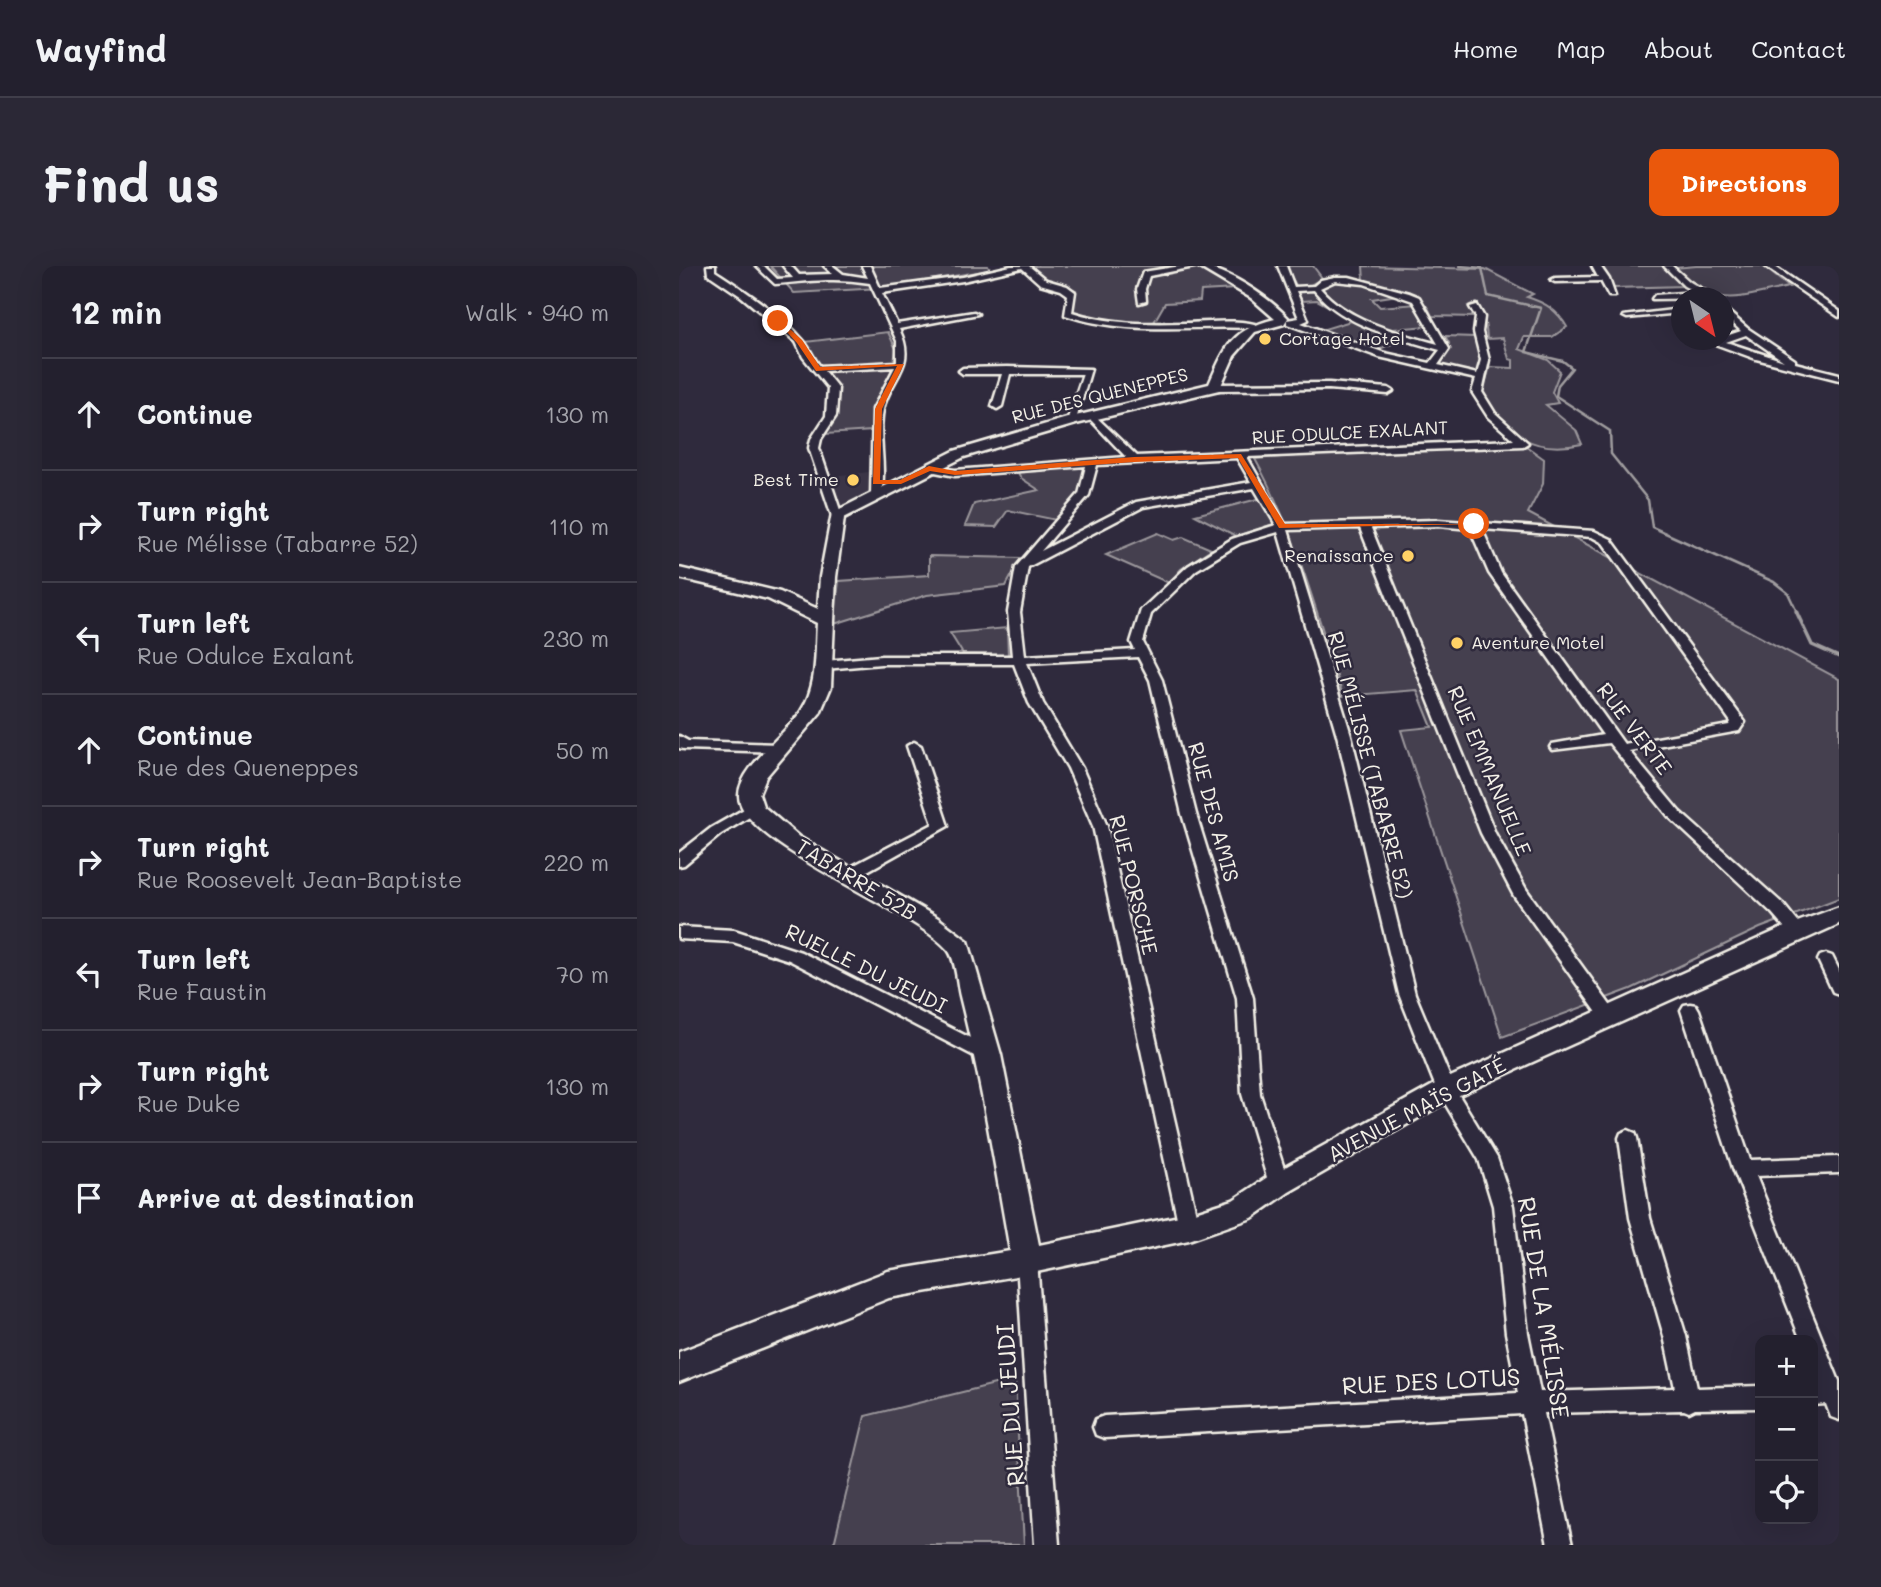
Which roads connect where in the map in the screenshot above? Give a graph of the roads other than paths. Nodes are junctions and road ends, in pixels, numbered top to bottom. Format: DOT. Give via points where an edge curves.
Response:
graph roads {
  1 [pos="711,266"];
  2 [pos="760,266"];
  3 [pos="787,266"];
  4 [pos="828,266"];
  5 [pos="866,266"];
  6 [pos="1023,266"];
  7 [pos="1195,266"];
  8 [pos="1202,266"];
  9 [pos="1282,266"];
  10 [pos="1596,266"];
  11 [pos="1668,266"];
  12 [pos="1769,266"];
  13 [pos="1790,266"];
  14 [pos="1778,274"];
  15 [pos="841,276"];
  16 [pos="806,279"];
  17 [pos="1605,279"];
  18 [pos="1555,280"];
  19 [pos="873,281"];
  20 [pos="1691,287"];
  21 [pos="1316,288"];
  22 [pos="1293,289"];
  23 [pos="877,290"];
  24 [pos="1612,294"];
  25 [pos="1671,296"];
  26 [pos="1655,297"];
  27 [pos="1142,300"];
  28 [pos="1474,307"];
  29 [pos="1671,312"];
  30 [pos="974,314"];
  31 [pos="1839,315"];
  32 [pos="1627,316"];
  33 [pos="1734,319"];
  34 [pos="1287,322"];
  35 [pos="1255,326"];
  36 [pos="894,327"];
  37 [pos="1747,332"];
  38 [pos="1445,349"];
  39 [pos="901,364"];
  40 [pos="1794,364"];
  41 [pos="1432,367"];
  42 [pos="818,369"];
  43 [pos="1007,370"];
  44 [pos="963,371"];
  45 [pos="1479,377"];
  46 [pos="1839,377"];
  47 [pos="1214,387"];
  48 [pos="1388,391"];
  49 [pos="997,406"];
  50 [pos="1092,416"];
  51 [pos="1072,421"];
  52 [pos="1241,456"];
  53 [pos="1134,460"];
  54 [pos="1092,464"];
  55 [pos="929,468"];
  56 [pos="1259,484"];
  57 [pos="876,489"];
  58 [pos="837,516"];
  59 [pos="1364,524"];
  60 [pos="1474,524"];
  61 [pos="1282,527"];
  62 [pos="1022,567"];
  63 [pos="679,573"];
  64 [pos="825,621"];
  65 [pos="1141,653"];
  66 [pos="1019,660"];
  67 [pos="825,665"];
  68 [pos="679,740"];
  69 [pos="1616,743"];
  70 [pos="914,746"];
  71 [pos="1557,747"];
  72 [pos="779,748"];
  73 [pos="754,809"];
  74 [pos="679,861"];
  75 [pos="848,875"];
  76 [pos="1839,915"];
  77 [pos="1797,931"];
  78 [pos="679,933"];
  79 [pos="1826,960"];
  80 [pos="1839,988"];
  81 [pos="1690,1010"];
  82 [pos="1609,1016"];
  83 [pos="988,1055"];
  84 [pos="1446,1090"];
  85 [pos="1628,1138"];
  86 [pos="1839,1165"];
  87 [pos="1743,1168"];
  88 [pos="1279,1184"];
  89 [pos="1189,1227"];
  90 [pos="1027,1261"];
  91 [pos="1810,1335"];
  92 [pos="1818,1363"];
  93 [pos="679,1367"];
  94 [pos="1755,1397"];
  95 [pos="1828,1399"];
  96 [pos="1689,1401"];
  97 [pos="1531,1403"];
  98 [pos="1104,1427"];
  99 [pos="1047,1545"];
  100 [pos="1560,1545"];
  1 -- 42 [label="street" via="711,272 800,341"];
  2 -- 16 [label="street" via="775,282"];
  3 -- 16 [label="street" via="792,275"];
  4 -- 15 [label="street"];
  5 -- 19 [label="street"];
  6 -- 23 [label="street"];
  6 -- 35 [label="street" via="1043,282 1072,294 1067,313 1077,318 1128,324"];
  7 -- 27 [label="street" via="1146,274"];
  8 -- 34 [label="street" via="1255,296"];
  9 -- 22 [label="street"];
  10 -- 17 [label="street"];
  11 -- 20 [label="street"];
  12 -- 14 [label="street"];
  13 -- 14 [label="street"];
  14 -- 31 [label="street"];
  15 -- 16 [label="street"];
  15 -- 19 [label="street"];
  17 -- 18 [label="street"];
  17 -- 24 [label="street"];
  19 -- 23 [label="street"];
  21 -- 22 [label="street"];
  21 -- 38 [label="street" via="1322,299 1350,313"];
  21 -- 38 [label="street" via="1326,279 1347,278 1416,299"];
  22 -- 34 [label="street" via="1304,320"];
  23 -- 36 [label="street"];
  25 -- 26 [label="street"];
  28 -- 45 [label="street" via="1480,317 1478,332 1485,360"];
  29 -- 32 [label="street"];
  30 -- 36 [label="street"];
  33 -- 37 [label="street"];
  34 -- 35 [label="street"];
  34 -- 41 [label="street" via="1375,353"];
  35 -- 47 [label="street" via="1228,355"];
  36 -- 39 [label="street" via="901,341"];
  37 -- 40 [label="street"];
  37 -- 40 [label="street" via="1719,342"];
  38 -- 41 [label="street"];
  39 -- 42 [label="street"];
  39 -- 57 [label="street" via="879,409"];
  40 -- 46 [label="street"];
  41 -- 45 [label="street"];
  42 -- 58 [label="street" via="833,388 833,404 814,448"];
  43 -- 44 [label="street"];
  43 -- 49 [label="street"];
  43 -- 51 [label="street" via="1088,371"];
  45 -- 52 [label="street, RUE ODULCE EXALANT" via="1477,392 1491,415 1523,443"];
  47 -- 48 [label="street, RUE DES QUENEPPES" via="1329,386"];
  47 -- 50 [label="street, RUE DES QUENEPPES"];
  50 -- 51 [label="street, RUE DES QUENEPPES"];
  50 -- 53 [label="street"];
  51 -- 55 [label="street, RUE DES QUENEPPES" via="959,454"];
  52 -- 53 [label="street, RUE ODULCE EXALANT"];
  52 -- 56 [label="street, RUE MÉLISSE (TABARRE 52)"];
  53 -- 54 [label="street, RUE ODULCE EXALANT"];
  54 -- 55 [label="street, RUE ODULCE EXALANT" via="955,473"];
  54 -- 62 [label="street" via="1084,495"];
  55 -- 57 [label="street, RUE DES QUENEPPES"];
  56 -- 61 [label="street, RUE MÉLISSE (TABARRE 52)"];
  56 -- 62 [label="street" via="1140,505"];
  57 -- 58 [label="street, RUE DES QUENEPPES"];
  58 -- 64 [label="street"];
  59 -- 60 [label="street"];
  59 -- 61 [label="street"];
  59 -- 82 [label="street, RUE EMMANUELLE" via="1488,833 1520,892"];
  60 -- 69 [label="street, RUE VERTE" via="1495,573"];
  60 -- 69 [label="street" via="1586,532 1607,541 1738,722 1734,728"];
  61 -- 65 [label="street" via="1236,541 1192,568 1145,613 1137,642"];
  61 -- 84 [label="street, RUE MÉLISSE (TABARRE 52)" via="1344,735 1407,994"];
  62 -- 66 [label="street, RUE PORSCHE" via="1014,612"];
  63 -- 64 [label="street" via="783,598"];
  64 -- 67 [label="street"];
  65 -- 66 [label="street"];
  65 -- 88 [label="street, RUE DES AMIS" via="1156,680 1189,814 1245,998 1251,1094"];
  66 -- 67 [label="street" via="881,660"];
  66 -- 89 [label="street, RUE PORSCHE" via="1035,703 1075,768 1100,826"];
  67 -- 72 [label="street" via="822,687 810,713"];
  68 -- 72 [label="street" via="684,745"];
  69 -- 71 [label="street"];
  69 -- 77 [label="street, RUE VERTE" via="1674,814"];
  70 -- 75 [label="street" via="941,826"];
  72 -- 73 [label="street" via="757,775 749,794"];
  73 -- 74 [label="street" via="716,831"];
  73 -- 75 [label="street, TABARRE 52B" via="791,842"];
  75 -- 83 [label="street, TABARRE 52B" via="960,947"];
  76 -- 77 [label="street, AVENUE MAÏS GATÉ"];
  77 -- 82 [label="street, AVENUE MAÏS GATÉ"];
  78 -- 83 [label="street, RUELLE DU JEUDI" via="734,936 795,956"];
  79 -- 80 [label="street"];
  81 -- 87 [label="street"];
  82 -- 84 [label="street, AVENUE MAÏS GATÉ"];
  83 -- 90 [label="street, TABARRE 52B"];
  84 -- 88 [label="street, AVENUE MAÏS GATÉ"];
  84 -- 97 [label="street, RUE DE LA MÉLISSE" via="1487,1158 1503,1206 1517,1333"];
  85 -- 96 [label="street" via="1640,1218"];
  86 -- 87 [label="street"];
  87 -- 91 [label="street"];
  88 -- 89 [label="street, AVENUE MAÏS GATÉ" via="1242,1209"];
  89 -- 90 [label="street, AVENUE MAÏS GATÉ"];
  90 -- 93 [label="street, AVENUE MAÏS GATÉ" via="888,1285"];
  90 -- 99 [label="street, RUE DU JEUDI"];
  92 -- 95 [label="street"];
  94 -- 96 [label="street, RUE DES LOTUS"];
  96 -- 97 [label="street, RUE DES LOTUS"];
  97 -- 98 [label="street, RUE DES LOTUS"];
  97 -- 100 [label="street, RUE DE LA MÉLISSE"];
}
